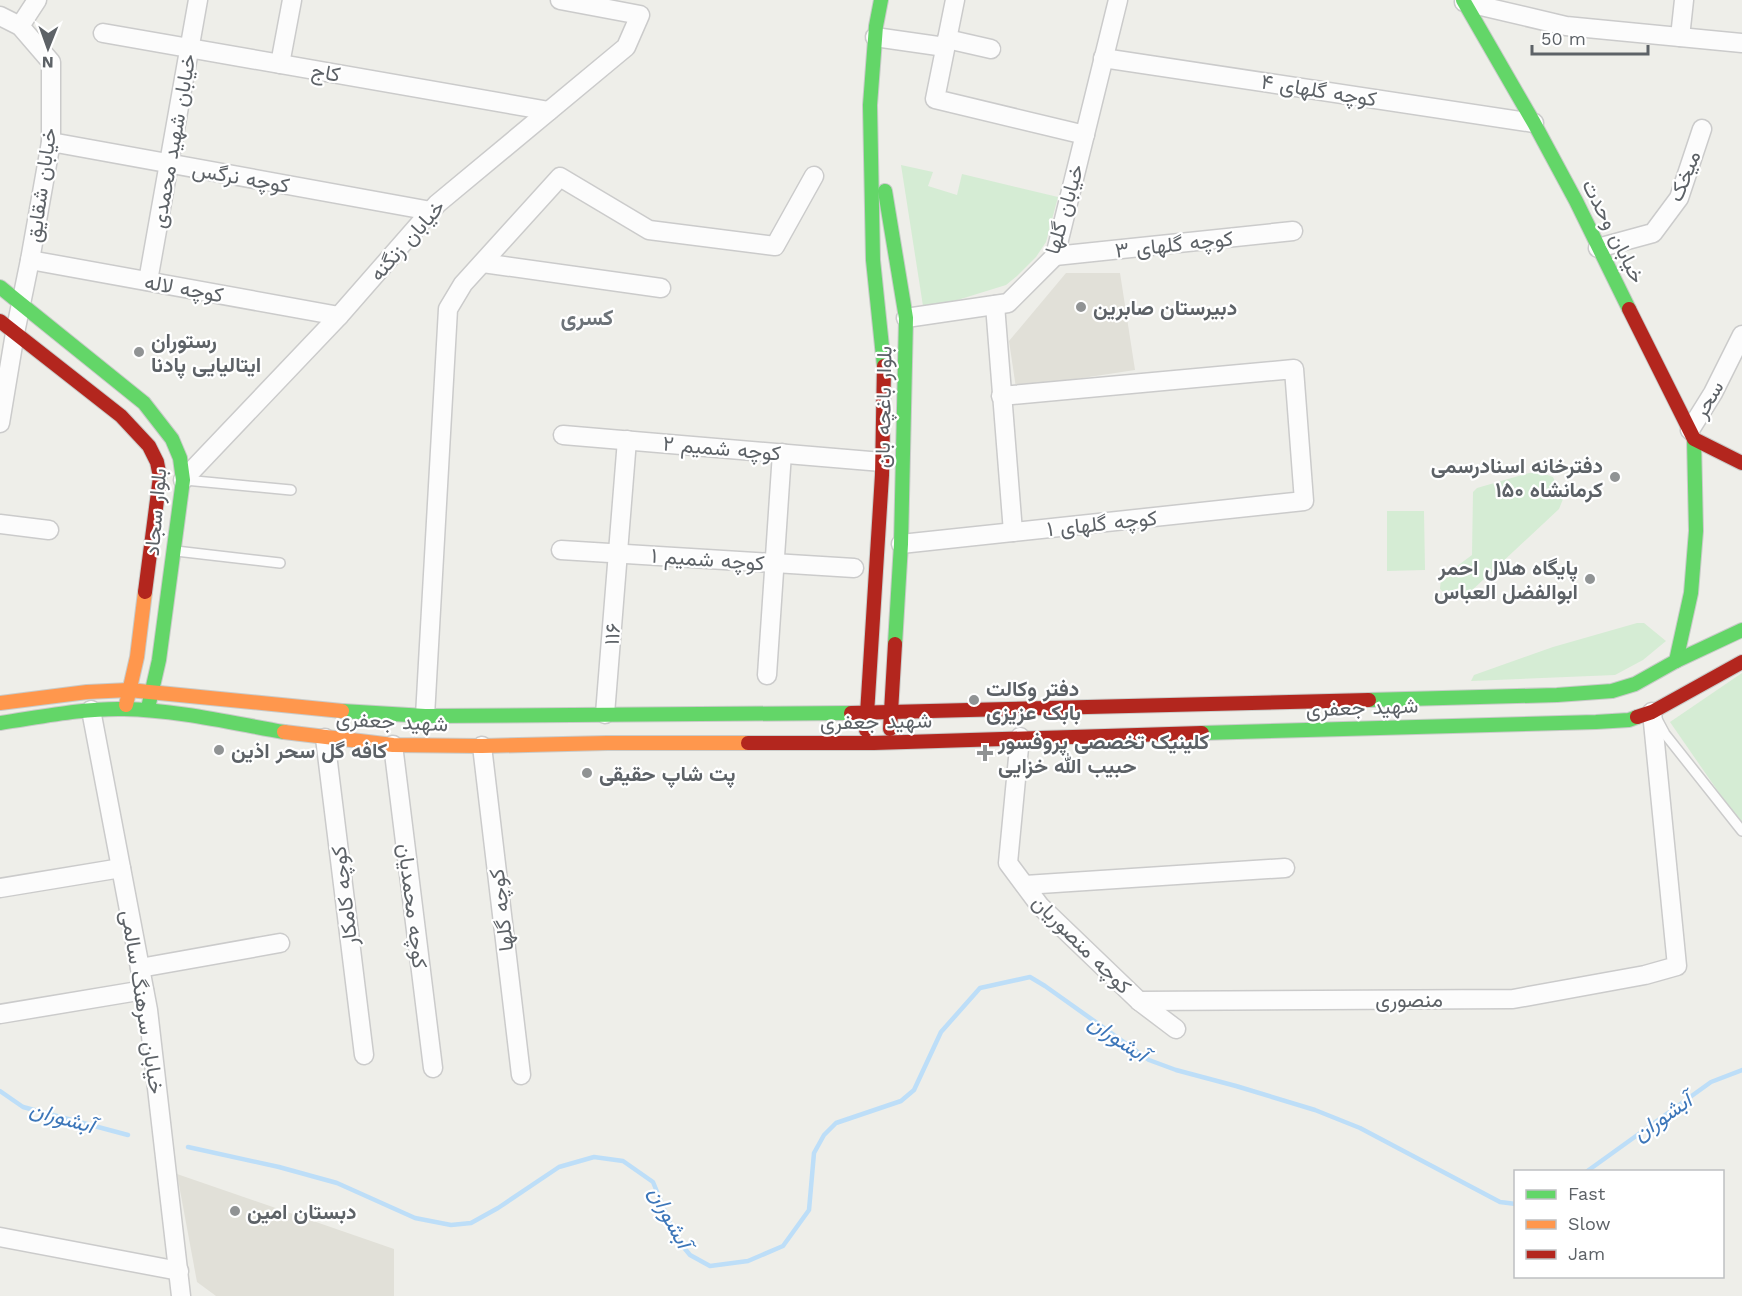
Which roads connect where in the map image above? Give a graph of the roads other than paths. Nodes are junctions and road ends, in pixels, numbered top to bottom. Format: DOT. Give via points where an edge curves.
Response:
graph roads {
  1 [pos="37,0"];
  2 [pos="198,0"];
  3 [pos="292,0"];
  4 [pos="560,0"];
  5 [pos="881,0"];
  6 [pos="955,0"];
  7 [pos="1118,0"];
  8 [pos="1684,0"];
  9 [pos="1464,1"];
  10 [pos="0,16"];
  11 [pos="20,26"];
  12 [pos="103,33"];
  13 [pos="875,37"];
  14 [pos="1680,37"];
  15 [pos="946,43"];
  16 [pos="1742,43"];
  17 [pos="189,48"];
  18 [pos="991,49"];
  19 [pos="1103,58"];
  20 [pos="280,64"];
  21 [pos="870,105"];
  22 [pos="549,111"];
  23 [pos="1534,123"];
  24 [pos="1702,129"];
  25 [pos="1085,135"];
  26 [pos="51,142"];
  27 [pos="169,164"];
  28 [pos="814,176"];
  29 [pos="431,211"];
  30 [pos="1293,231"];
  31 [pos="1598,248"];
  32 [pos="1055,256"];
  33 [pos="30,260"];
  34 [pos="483,263"];
  35 [pos="148,281"];
  36 [pos="0,287"];
  37 [pos="661,288"];
  38 [pos="21,304"];
  39 [pos="994,305"];
  40 [pos="339,316"];
  41 [pos="906,318"];
  42 [pos="0,321"];
  43 [pos="15,333"];
  44 [pos="1742,335"];
  45 [pos="3,392"];
  46 [pos="1001,396"];
  47 [pos="0,423"];
  48 [pos="563,435"];
  49 [pos="1692,435"];
  50 [pos="627,440"];
  51 [pos="782,453"];
  52 [pos="882,462"];
  53 [pos="1742,463"];
  54 [pos="160,477"];
  55 [pos="183,480"];
  56 [pos="291,490"];
  57 [pos="0,524"];
  58 [pos="49,530"];
  59 [pos="1013,532"];
  60 [pos="901,544"];
  61 [pos="561,550"];
  62 [pos="173,551"];
  63 [pos="618,554"];
  64 [pos="280,563"];
  65 [pos="774,563"];
  66 [pos="854,568"];
  67 [pos="1742,630"];
  68 [pos="1676,661"];
  69 [pos="1742,662"];
  70 [pos="767,675"];
  71 [pos="868,689"];
  72 [pos="129,690"];
  73 [pos="152,691"];
  74 [pos="892,692"];
  75 [pos="89,701"];
  76 [pos="0,703"];
  77 [pos="125,710"];
  78 [pos="147,711"];
  79 [pos="1652,712"];
  80 [pos="867,713"];
  81 [pos="890,713"];
  82 [pos="605,714"];
  83 [pos="425,716"];
  84 [pos="0,723"];
  85 [pos="1020,737"];
  86 [pos="325,738"];
  87 [pos="890,742"];
  88 [pos="865,743"];
  89 [pos="393,745"];
  90 [pos="482,746"];
  91 [pos="1742,831"];
  92 [pos="121,868"];
  93 [pos="1285,868"];
  94 [pos="1024,885"];
  95 [pos="0,888"];
  96 [pos="280,943"];
  97 [pos="140,968"];
  98 [pos="144,990"];
  99 [pos="1138,1000"];
  100 [pos="0,1014"];
  101 [pos="1176,1029"];
  102 [pos="364,1055"];
  103 [pos="433,1068"];
  104 [pos="521,1075"];
  105 [pos="0,1237"];
  106 [pos="179,1271"];
  107 [pos="181,1296"];
  1 -- 11 [label="street"];
  2 -- 17 [label="street, خیابان شهید محمدی"];
  3 -- 20 [label="street"];
  4 -- 22 [label="street, خیابان زنگنه" via="640,15 626,47"];
  5 -- 13 [label="main road, بلوار باغچه بان"];
  6 -- 15 [label="street"];
  7 -- 19 [label="street, خیابان گلها"];
  8 -- 14 [label="street"];
  9 -- 14 [label="street" via="1566,26"];
  9 -- 23 [label="main road, خیابان وحدت"];
  10 -- 11 [label="street, خیابان شقایق"];
  11 -- 26 [label="street, خیابان شقایق" via="51,62"];
  12 -- 17 [label="street, کاج"];
  13 -- 15 [label="street"];
  13 -- 21 [label="main road, بلوار باغچه بان"];
  14 -- 16 [label="street"];
  15 -- 18 [label="street"];
  15 -- 25 [label="street" via="935,99"];
  17 -- 20 [label="street, کاج"];
  17 -- 27 [label="street, خیابان شهید محمدی"];
  19 -- 23 [label="street, کوچه گلهای ۴"];
  19 -- 25 [label="street, خیابان گلها"];
  20 -- 22 [label="street, کاج"];
  21 -- 41 [label="main road, بلوار باغچه بان"];
  21 -- 52 [label="main road, بلوار باغچه بان" via="873,260 884,360"];
  22 -- 29 [label="street, خیابان زنگنه"];
  23 -- 31 [label="main road, خیابان وحدت"];
  24 -- 31 [label="street, میخک" via="1679,198 1653,233"];
  25 -- 32 [label="street, خیابان گلها"];
  26 -- 27 [label="street, کوچه نرگس"];
  26 -- 33 [label="street, خیابان شقایق"];
  27 -- 29 [label="street, کوچه نرگس"];
  27 -- 35 [label="street, خیابان شهید محمدی"];
  28 -- 34 [label="street" via="775,246 649,230 560,177"];
  29 -- 40 [label="street, خیابان زنگنه"];
  30 -- 32 [label="street, کوچه گلهای ۳"];
  31 -- 49 [label="main road, خیابان وحدت"];
  32 -- 39 [label="street, خیابان گلها" via="1008,303"];
  33 -- 35 [label="street, کوچه لاله"];
  33 -- 38 [label="street, خیابان شقایق"];
  34 -- 37 [label="street"];
  34 -- 83 [label="street" via="463,284 448,309"];
  35 -- 40 [label="street, کوچه لاله"];
  36 -- 38 [label="main road, بلوار سجاد"];
  38 -- 43 [label="street, خیابان شقایق"];
  38 -- 55 [label="main road, بلوار سجاد" via="144,403 172,439"];
  39 -- 41 [label="street, خیابان گلها"];
  39 -- 46 [label="street"];
  40 -- 55 [label="street, خیابان زنگنه"];
  41 -- 60 [label="main road, بلوار باغچه بان"];
  42 -- 43 [label="main road, بلوار سجاد"];
  43 -- 45 [label="street, خیابان شقایق"];
  43 -- 54 [label="main road, بلوار سجاد" via="121,416 149,446"];
  44 -- 49 [label="street, سحر"];
  45 -- 47 [label="street, خیابان شقایق"];
  46 -- 59 [label="street"];
  46 -- 59 [label="street, کوچه گلهای ۱" via="1294,369 1304,501"];
  48 -- 50 [label="street, کوچه شمیم ۲"];
  49 -- 53 [label="main road"];
  49 -- 68 [label="main road" via="1695,551 1691,593"];
  50 -- 51 [label="street, کوچه شمیم ۲"];
  50 -- 63 [label="street, ۱۱۶"];
  51 -- 52 [label="street, کوچه شمیم ۲"];
  51 -- 65 [label="street"];
  52 -- 71 [label="main road, بلوار باغچه بان"];
  54 -- 55 [label="main road"];
  54 -- 72 [label="main road, بلوار سجاد" via="137,657"];
  55 -- 56 [label="lane"];
  55 -- 62 [label="main road, بلوار سجاد"];
  57 -- 58 [label="street"];
  59 -- 60 [label="street, کوچه گلهای ۱"];
  60 -- 74 [label="main road, بلوار باغچه بان"];
  61 -- 63 [label="street, کوچه شمیم ۱"];
  62 -- 64 [label="lane"];
  62 -- 73 [label="main road, بلوار سجاد"];
  63 -- 65 [label="street, کوچه شمیم ۱"];
  63 -- 82 [label="street, ۱۱۶"];
  65 -- 66 [label="street, کوچه شمیم ۱"];
  65 -- 70 [label="street"];
  67 -- 68 [label="main road, شهید جعفری"];
  68 -- 81 [label="main road, شهید جعفری" via="1635,684 1590,693"];
  69 -- 79 [label="main road, شهید جعفری"];
  71 -- 74 [label="main road" via="876,699"];
  71 -- 80 [label="main road, بلوار باغچه بان"];
  72 -- 73 [label="main road, شهید جعفری"];
  72 -- 75 [label="main road, شهید جعفری"];
  72 -- 77 [label="main road, بلوار سجاد"];
  73 -- 78 [label="main road, بلوار سجاد"];
  73 -- 83 [label="main road, شهید جعفری" via="323,710"];
  74 -- 81 [label="main road, بلوار باغچه بان"];
  75 -- 76 [label="main road, شهید جعفری"];
  75 -- 77 [label="main road, شهید جعفری"];
  75 -- 84 [label="main road, شهید جعفری"];
  75 -- 92 [label="street, خیابان سرهنگ سالمی"];
  77 -- 78 [label="main road, شهید جعفری"];
  78 -- 86 [label="main road, شهید جعفری"];
  79 -- 85 [label="main road, شهید جعفری" via="1629,720 1596,722"];
  79 -- 91 [label="lane"];
  79 -- 99 [label="street, منصوری" via="1677,966 1514,999"];
  80 -- 81 [label="main road, شهید جعفری"];
  80 -- 82 [label="main road, شهید جعفری"];
  80 -- 88 [label="main road, بلوار باغچه بان"];
  81 -- 87 [label="main road, بلوار باغچه بان"];
  82 -- 83 [label="main road, شهید جعفری"];
  85 -- 87 [label="main road, شهید جعفری"];
  85 -- 94 [label="street, کوچه منصوریان" via="1008,863"];
  86 -- 89 [label="main road, شهید جعفری"];
  86 -- 102 [label="street, کوچه کامکار"];
  87 -- 88 [label="main road, شهید جعفری"];
  88 -- 90 [label="main road, شهید جعفری"];
  89 -- 90 [label="main road, شهید جعفری"];
  89 -- 103 [label="street, کوچه محمدیان"];
  90 -- 104 [label="street, کوچه گلها"];
  92 -- 95 [label="street"];
  92 -- 97 [label="street, خیابان سرهنگ سالمی"];
  93 -- 94 [label="street"];
  94 -- 99 [label="street, کوچه منصوریان" via="1040,906"];
  96 -- 97 [label="street"];
  97 -- 98 [label="street, خیابان سرهنگ سالمی"];
  98 -- 100 [label="street"];
  98 -- 106 [label="street, خیابان سرهنگ سالمی"];
  99 -- 101 [label="street, کوچه منصوریان"];
  105 -- 106 [label="street"];
  106 -- 107 [label="street, خیابان سرهنگ سالمی"];
}
